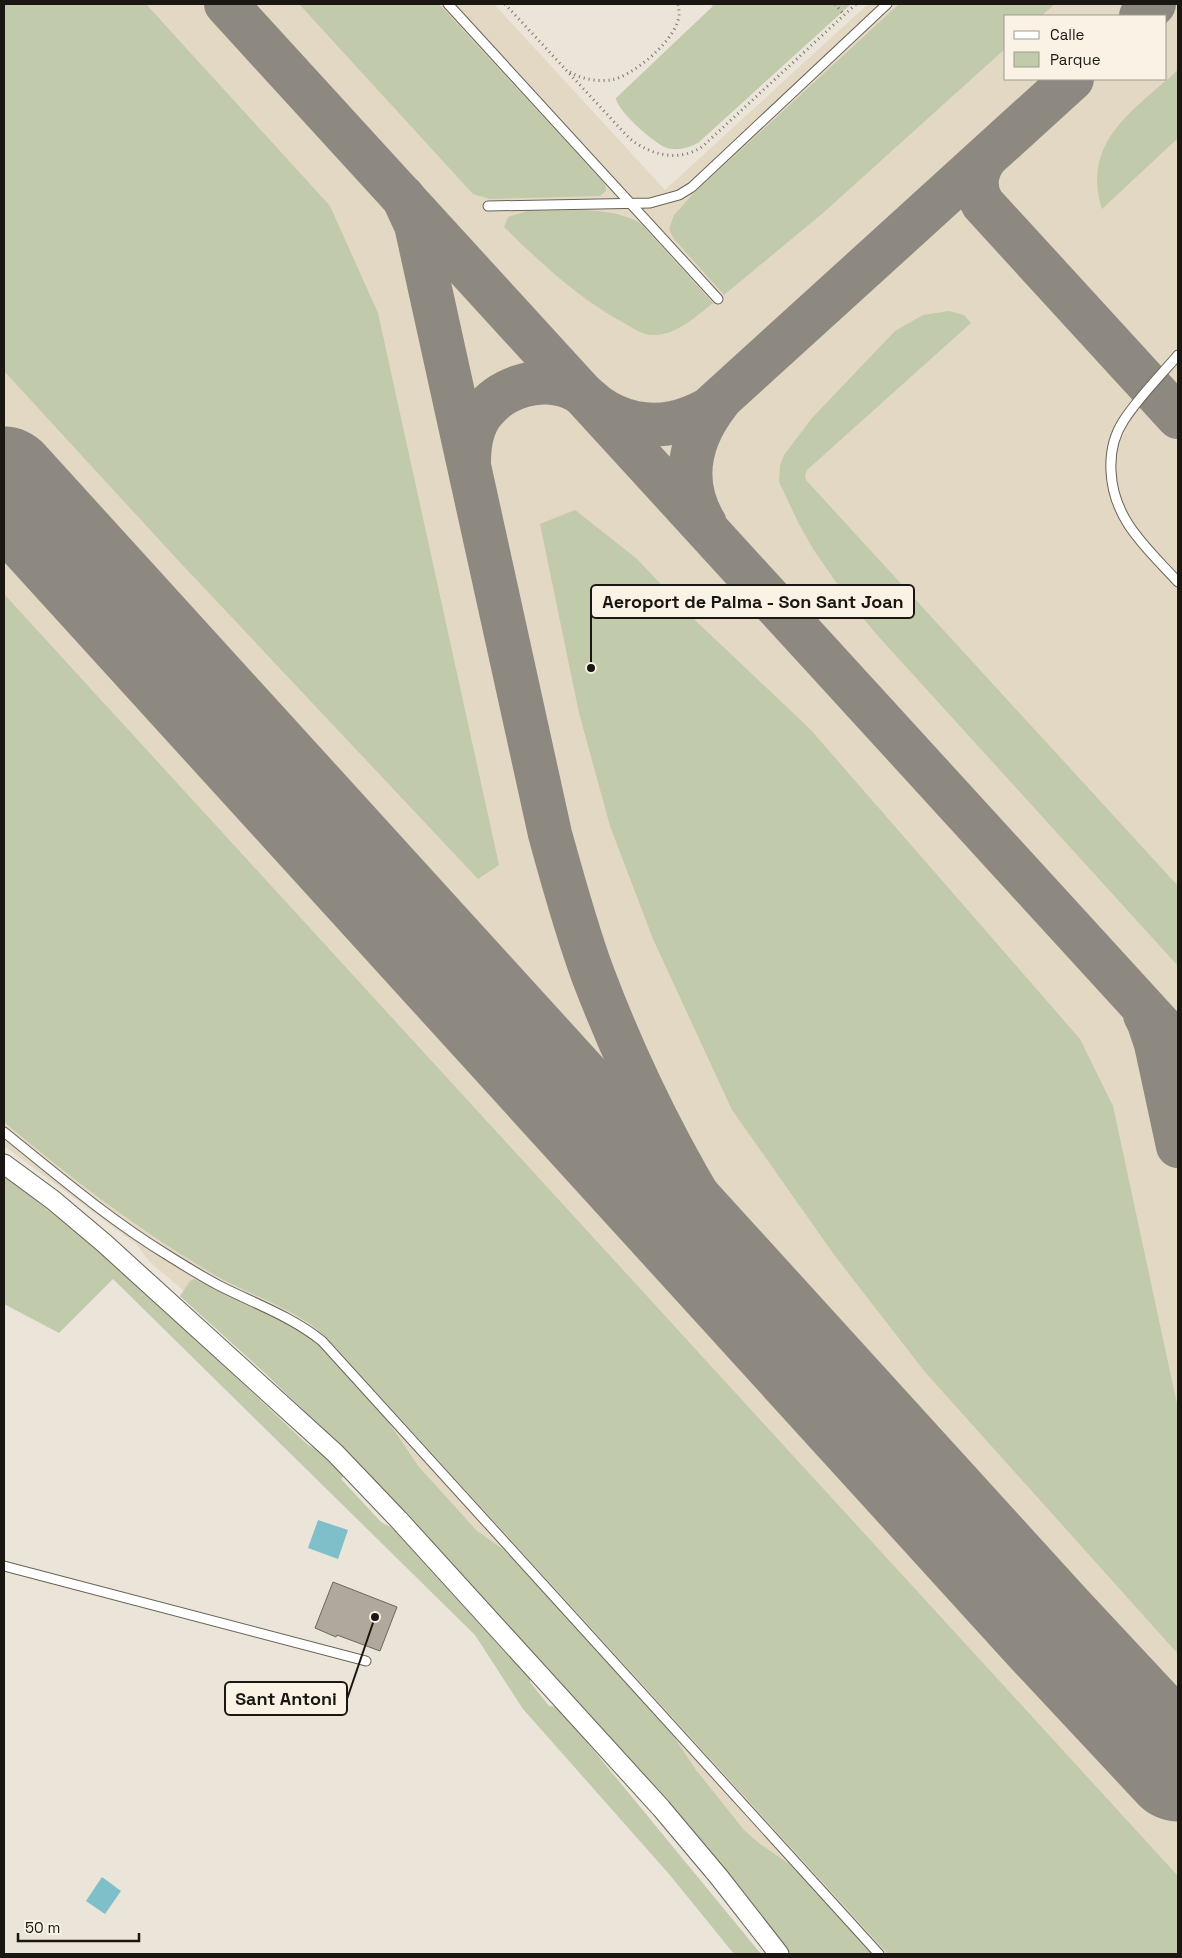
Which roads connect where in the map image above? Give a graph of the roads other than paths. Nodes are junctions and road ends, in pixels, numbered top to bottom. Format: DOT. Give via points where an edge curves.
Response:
graph roads {
  1 [pos="448,4"];
  2 [pos="886,4"];
  3 [pos="632,204"];
  4 [pos="488,206"];
  5 [pos="718,299"];
  6 [pos="1178,354"];
  7 [pos="1178,582"];
  8 [pos="4,1132"];
  9 [pos="4,1164"];
  10 [pos="4,1566"];
  11 [pos="366,1661"];
  12 [pos="779,1954"];
  13 [pos="879,1954"];
  1 -- 3 [label="lane"];
  2 -- 3 [label="lane" via="692,187 666,200"];
  3 -- 4 [label="lane"];
  3 -- 5 [label="lane"];
  6 -- 7 [label="lane" via="1125,418 1114,441 1110,465 1112,490 1122,515"];
  8 -- 13 [label="lane" via="135,1234 218,1285 295,1321 322,1341"];
  9 -- 12 [label="street" via="104,1243 335,1453 661,1808"];
  10 -- 11 [label="lane"];
}
